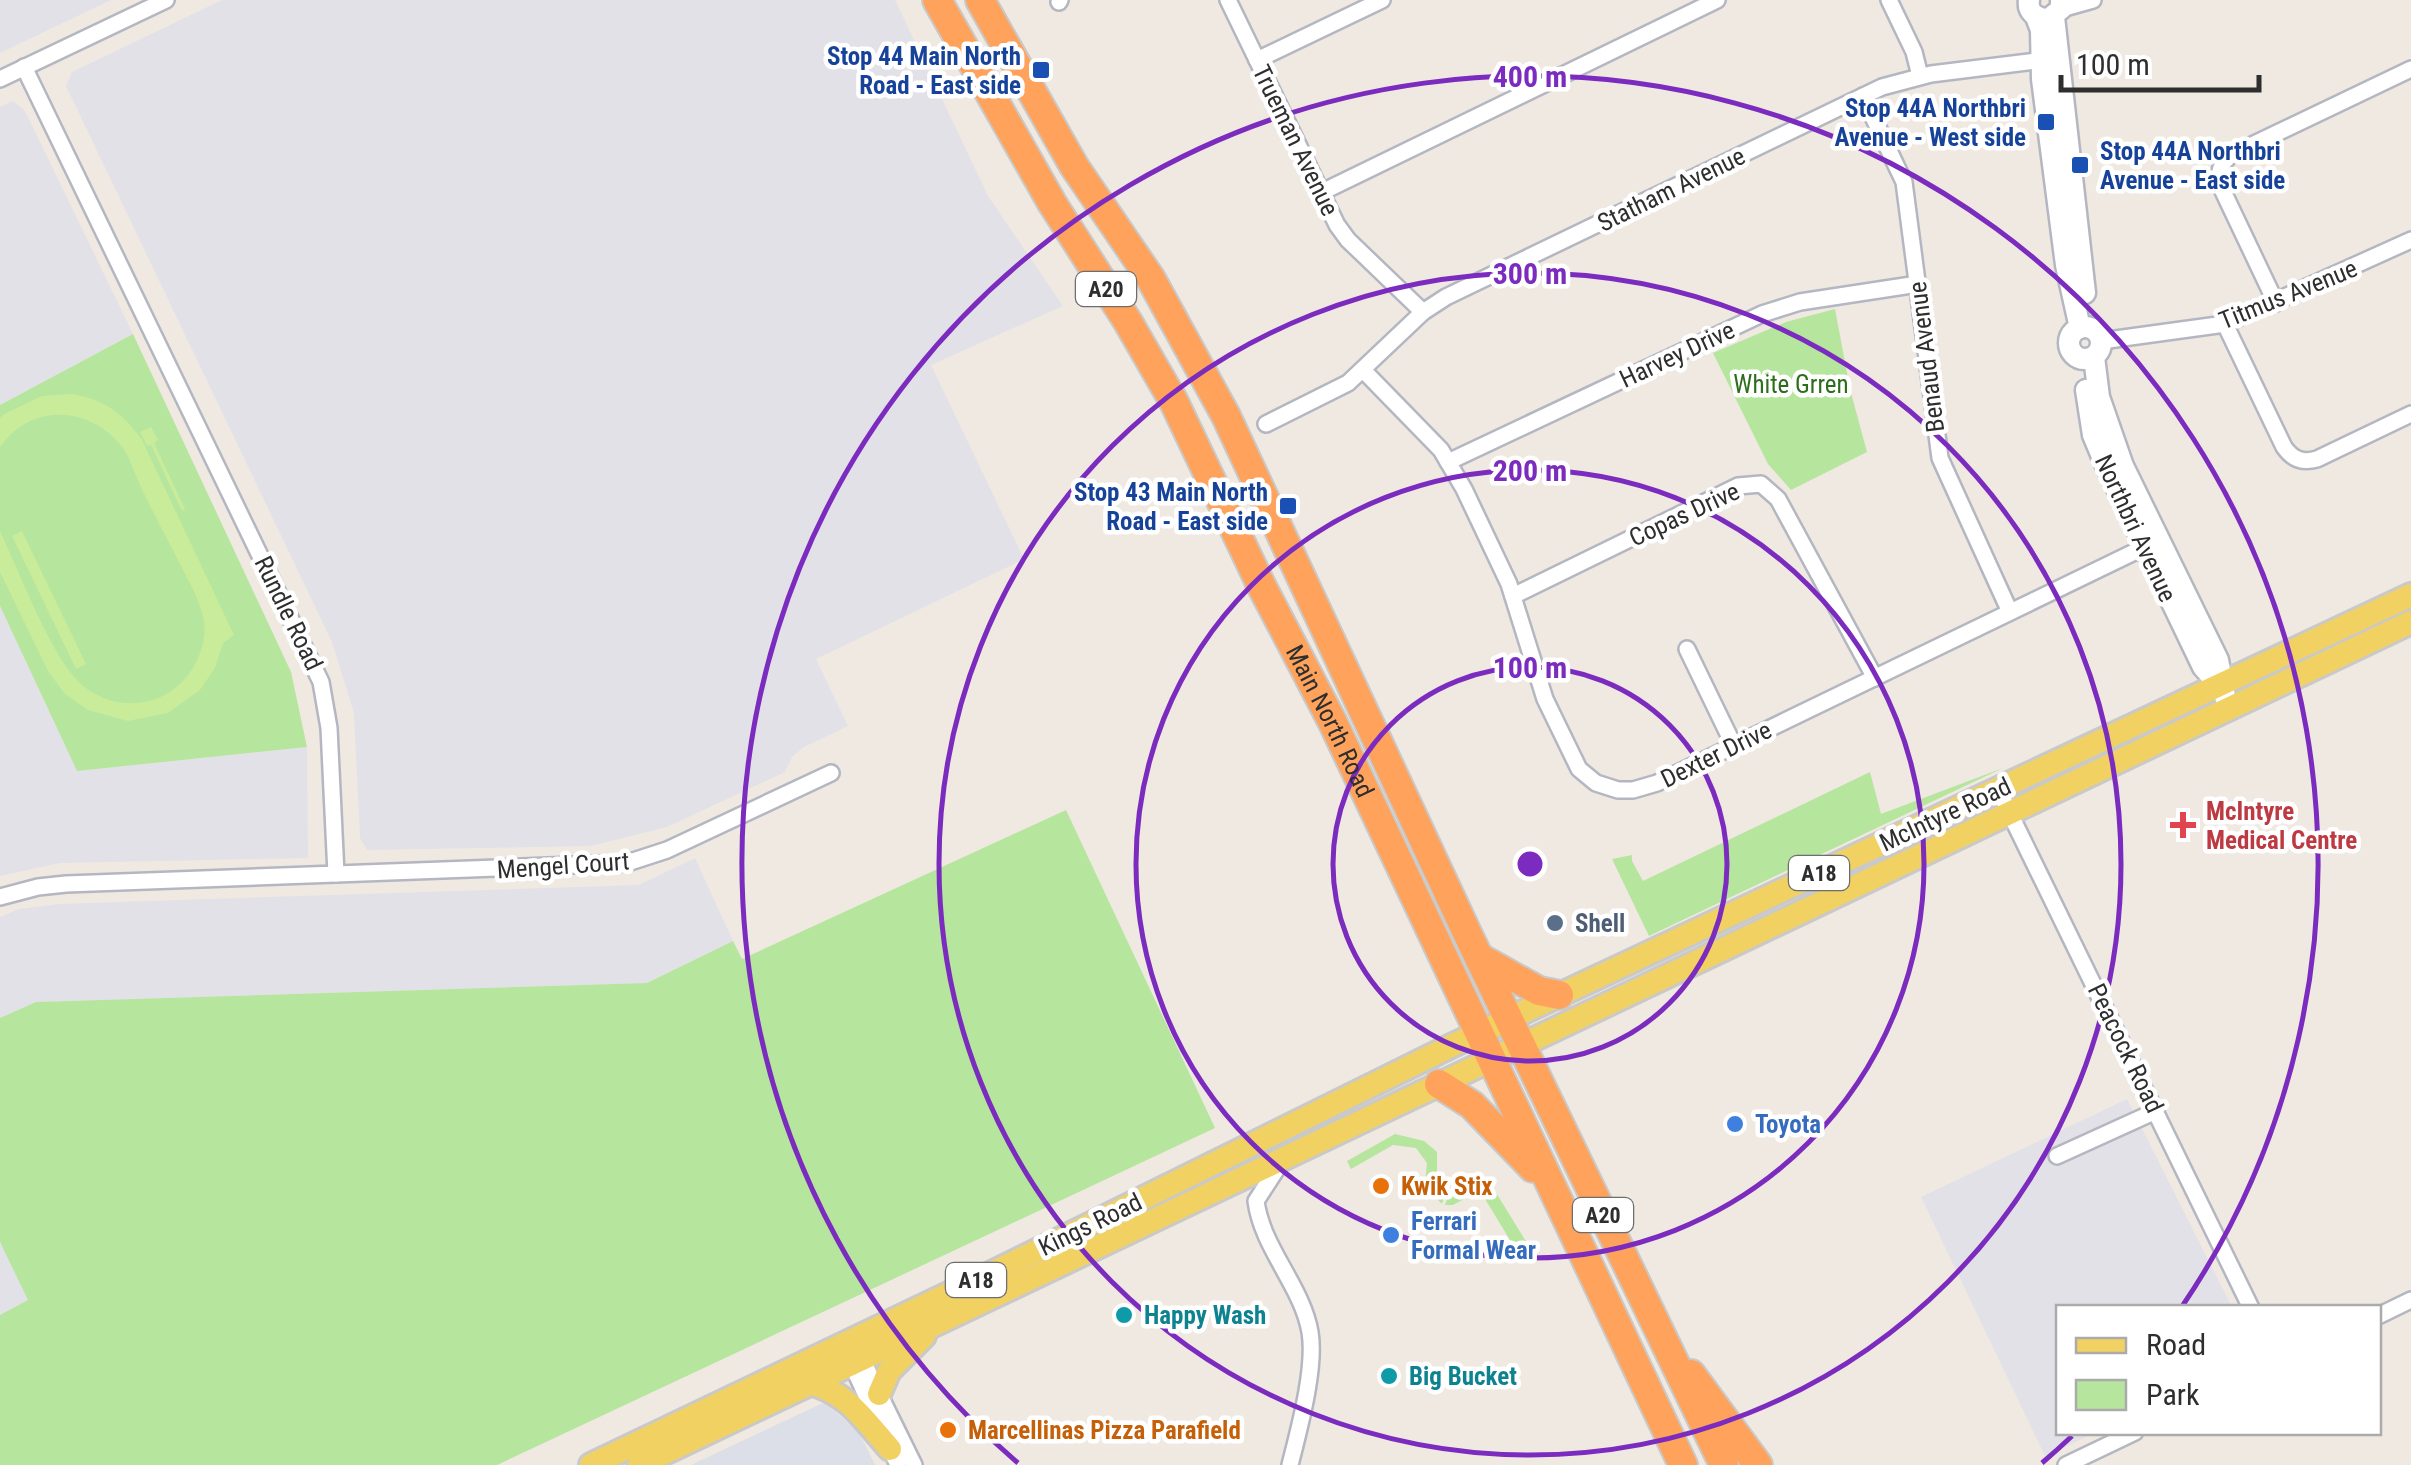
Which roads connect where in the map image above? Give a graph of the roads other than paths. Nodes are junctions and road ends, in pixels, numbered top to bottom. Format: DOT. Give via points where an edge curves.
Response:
graph roads {
  1 [pos="166,0"];
  2 [pos="937,0"];
  3 [pos="980,0"];
  4 [pos="1228,0"];
  5 [pos="1382,0"];
  6 [pos="1717,0"];
  7 [pos="1889,0"];
  8 [pos="2093,0"];
  9 [pos="2048,9"];
  10 [pos="1257,60"];
  11 [pos="2048,60"];
  12 [pos="24,67"];
  13 [pos="2411,69"];
  14 [pos="1920,76"];
  15 [pos="0,79"];
  16 [pos="1863,96"];
  17 [pos="1320,192"];
  18 [pos="2411,240"];
  19 [pos="1918,284"];
  20 [pos="2276,303"];
  21 [pos="1423,312"];
  22 [pos="2225,324"];
  23 [pos="2089,342"];
  24 [pos="1362,370"];
  25 [pos="2411,414"];
  26 [pos="1266,424"];
  27 [pos="1448,462"];
  28 [pos="2151,544"];
  29 [pos="2411,594"];
  30 [pos="1513,596"];
  31 [pos="2010,612"];
  32 [pos="2411,622"];
  33 [pos="1688,649"];
  34 [pos="1874,678"];
  35 [pos="2224,696"];
  36 [pos="1734,746"];
  37 [pos="831,773"];
  38 [pos="1998,789"];
  39 [pos="2010,812"];
  40 [pos="336,874"];
  41 [pos="0,897"];
  42 [pos="1709,924"];
  43 [pos="1769,927"];
  44 [pos="1480,958"];
  45 [pos="1559,994"];
  46 [pos="1509,1019"];
  47 [pos="1521,1045"];
  48 [pos="1486,1046"];
  49 [pos="1439,1084"];
  50 [pos="2156,1111"];
  51 [pos="2057,1156"];
  52 [pos="1285,1157"];
  53 [pos="1548,1183"];
  54 [pos="2411,1300"];
  55 [pos="2250,1305"];
  56 [pos="2381,1315"];
  57 [pos="942,1320"];
  58 [pos="1659,1333"];
  59 [pos="852,1355"];
  60 [pos="810,1383"];
  61 [pos="879,1394"];
  62 [pos="2128,1435"];
  63 [pos="894,1457"];
  64 [pos="591,1465"];
  65 [pos="640,1465"];
  66 [pos="914,1465"];
  67 [pos="1290,1465"];
  68 [pos="1683,1465"];
  69 [pos="1724,1465"];
  70 [pos="1758,1465"];
  71 [pos="2066,1465"];
  1 -- 12 [label="street"];
  2 -- 48 [label="highway, Main North Road / A20" via="1174,402"];
  3 -- 44 [label="highway, Main North Road / A20" via="1035,103 1150,279 1226,416"];
  4 -- 10 [label="street, Trueman Avenue"];
  5 -- 10 [label="street"];
  6 -- 17 [label="street"];
  7 -- 14 [label="street"];
  8 -- 9 [label="street"];
  9 -- 11 [label="street, Northbri Avenue" via="2041,30"];
  10 -- 17 [label="street, Trueman Avenue"];
  11 -- 14 [label="street, Statham Avenue"];
  11 -- 23 [label="street, Northbri Avenue" via="2066,265"];
  12 -- 15 [label="street"];
  12 -- 40 [label="street, Rundle Road" via="322,682"];
  13 -- 20 [label="street" via="2222,165 2221,187"];
  14 -- 16 [label="street, Statham Avenue"];
  16 -- 19 [label="street, Benaud Avenue" via="1904,182"];
  16 -- 21 [label="street, Statham Avenue"];
  17 -- 21 [label="street, Trueman Avenue" via="1348,240"];
  18 -- 20 [label="street, Titmus Avenue"];
  19 -- 27 [label="street, Harvey Drive" via="1762,314"];
  19 -- 31 [label="street, Benaud Avenue" via="1940,458"];
  20 -- 22 [label="street, Titmus Avenue"];
  21 -- 24 [label="street, Statham Avenue"];
  22 -- 23 [label="street, Titmus Avenue"];
  22 -- 25 [label="street" via="2294,458 2314,460"];
  23 -- 28 [label="street, Northbri Avenue" via="2092,435"];
  24 -- 26 [label="street, Statham Avenue"];
  24 -- 27 [label="street, Dexter Drive"];
  27 -- 30 [label="street, Dexter Drive"];
  28 -- 31 [label="street, Dexter Drive"];
  28 -- 35 [label="street, Northbri Avenue" via="2202,667"];
  29 -- 35 [label="main road, McIntyre Road / A18"];
  30 -- 34 [label="street, Copas Drive" via="1738,486 1761,484 1778,500"];
  30 -- 36 [label="street, Dexter Drive" via="1560,733 1578,768 1596,783 1646,788"];
  31 -- 34 [label="street, Dexter Drive"];
  32 -- 35 [label="main road, McIntyre Road / A18"];
  33 -- 36 [label="street"];
  34 -- 36 [label="street, Dexter Drive"];
  35 -- 38 [label="main road, McIntyre Road / A18"];
  35 -- 39 [label="main road, McIntyre Road / A18"];
  37 -- 40 [label="street, Mengel Court" via="628,863"];
  38 -- 39 [label="street, Peacock Road"];
  38 -- 42 [label="main road, McIntyre Road / A18"];
  39 -- 43 [label="main road, McIntyre Road / A18"];
  39 -- 50 [label="street, Peacock Road"];
  40 -- 41 [label="street" via="66,884"];
  42 -- 43 [label="main road" via="1760,914"];
  42 -- 45 [label="main road, McIntyre Road / A18"];
  43 -- 47 [label="main road, McIntyre Road / A18"];
  44 -- 45 [label="highway" via="1539,991"];
  44 -- 46 [label="highway, Main North Road / A20"];
  45 -- 46 [label="main road, McIntyre Road / A18"];
  46 -- 47 [label="highway, Main North Road / A20"];
  46 -- 48 [label="main road, McIntyre Road / A18"];
  47 -- 48 [label="main road, Kings Road / A18"];
  47 -- 58 [label="highway, Main North Road / A20"];
  48 -- 49 [label="main road, Kings Road / A18"];
  48 -- 53 [label="highway, Main North Road / A20"];
  48 -- 59 [label="main road, Kings Road / A18"];
  49 -- 52 [label="main road, Kings Road / A18"];
  49 -- 53 [label="highway" via="1472,1105"];
  50 -- 51 [label="street"];
  50 -- 55 [label="street, Peacock Road"];
  52 -- 57 [label="main road, Kings Road / A18"];
  52 -- 67 [label="street" via="1256,1202 1310,1332"];
  53 -- 68 [label="highway, Main North Road / A20"];
  54 -- 56 [label="street"];
  57 -- 59 [label="main road, Kings Road / A18"];
  57 -- 61 [label="main road" via="889,1371"];
  58 -- 69 [label="highway, Main North Road / A20"];
  58 -- 70 [label="highway"];
  59 -- 60 [label="main road, Kings Road / A18"];
  59 -- 61 [label="street"];
  59 -- 63 [label="street"];
  59 -- 64 [label="main road, Kings Road / A18"];
  60 -- 63 [label="main road" via="850,1401"];
  60 -- 65 [label="main road, Kings Road / A18"];
  61 -- 66 [label="street"];
  62 -- 71 [label="street"];
}
